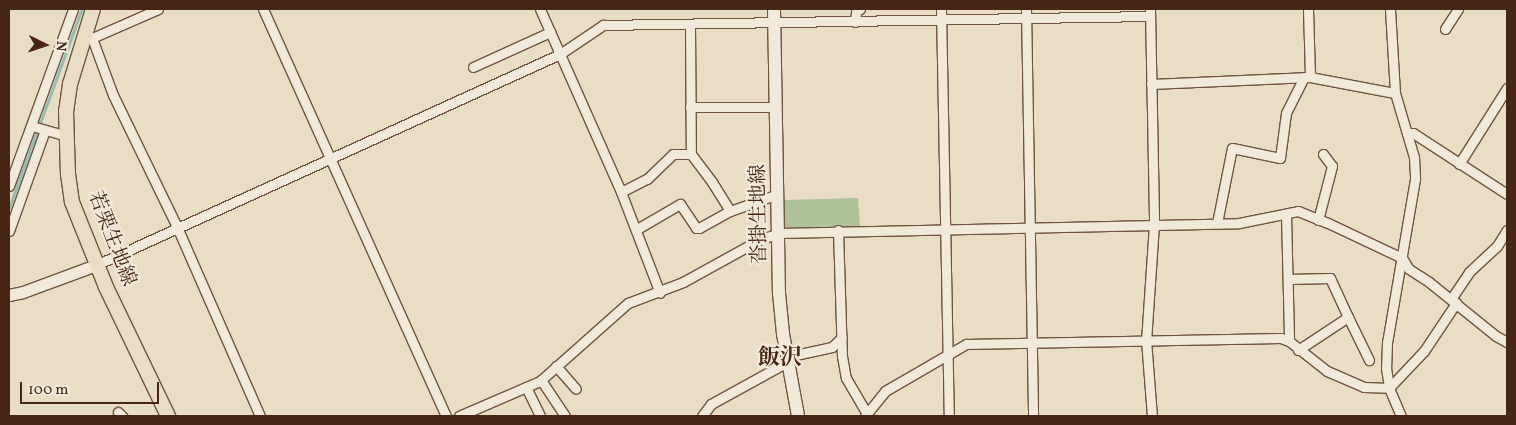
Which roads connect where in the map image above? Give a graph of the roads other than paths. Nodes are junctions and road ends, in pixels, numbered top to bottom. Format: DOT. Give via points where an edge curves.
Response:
graph roads {
  1 [pos="73,9"];
  2 [pos="93,9"];
  3 [pos="158,9"];
  4 [pos="263,9"];
  5 [pos="540,9"];
  6 [pos="774,9"];
  7 [pos="860,9"];
  8 [pos="941,9"];
  9 [pos="1308,9"];
  10 [pos="1390,9"];
  11 [pos="1458,9"];
  12 [pos="1150,12"];
  13 [pos="1026,14"];
  14 [pos="941,20"];
  15 [pos="855,22"];
  16 [pos="690,24"];
  17 [pos="774,24"];
  18 [pos="1445,29"];
  19 [pos="550,32"];
  20 [pos="88,38"];
  21 [pos="560,54"];
  22 [pos="473,67"];
  23 [pos="1307,77"];
  24 [pos="1151,84"];
  25 [pos="1507,88"];
  26 [pos="1395,93"];
  27 [pos="690,107"];
  28 [pos="776,107"];
  29 [pos="32,126"];
  30 [pos="45,130"];
  31 [pos="1407,133"];
  32 [pos="66,136"];
  33 [pos="691,154"];
  34 [pos="1323,154"];
  35 [pos="331,160"];
  36 [pos="1459,164"];
  37 [pos="9,186"];
  38 [pos="622,192"];
  39 [pos="778,194"];
  40 [pos="1507,194"];
  41 [pos="730,211"];
  42 [pos="1286,214"];
  43 [pos="1318,220"];
  44 [pos="1217,223"];
  45 [pos="1154,224"];
  46 [pos="1030,226"];
  47 [pos="177,228"];
  48 [pos="945,228"];
  49 [pos="637,229"];
  50 [pos="838,230"];
  51 [pos="1507,230"];
  52 [pos="9,231"];
  53 [pos="779,233"];
  54 [pos="1402,258"];
  55 [pos="96,265"];
  56 [pos="1289,279"];
  57 [pos="660,293"];
  58 [pos="10,294"];
  59 [pos="1453,301"];
  60 [pos="1348,317"];
  61 [pos="842,337"];
  62 [pos="1146,340"];
  63 [pos="1289,341"];
  64 [pos="1507,342"];
  65 [pos="1032,343"];
  66 [pos="1298,350"];
  67 [pos="948,357"];
  68 [pos="787,359"];
  69 [pos="1369,360"];
  70 [pos="556,366"];
  71 [pos="541,380"];
  72 [pos="526,387"];
  73 [pos="1390,388"];
  74 [pos="576,389"];
  75 [pos="866,415"];
  76 [pos="168,416"];
  77 [pos="260,416"];
  78 [pos="446,416"];
  79 [pos="459,416"];
  80 [pos="540,416"];
  81 [pos="565,416"];
  82 [pos="702,416"];
  83 [pos="798,416"];
  84 [pos="949,416"];
  85 [pos="1033,416"];
  86 [pos="1152,416"];
  87 [pos="1401,416"];
  1 -- 29 [label="street"];
  2 -- 20 [label="main road, 若栗生地線"];
  3 -- 20 [label="street"];
  4 -- 35 [label="street"];
  5 -- 19 [label="street"];
  6 -- 17 [label="main road, 沓掛生地線"];
  7 -- 15 [label="street" via="856,12"];
  8 -- 14 [label="street"];
  9 -- 23 [label="street"];
  10 -- 26 [label="street"];
  11 -- 18 [label="street"];
  12 -- 13 [label="street"];
  12 -- 24 [label="street"];
  13 -- 14 [label="street"];
  13 -- 46 [label="street"];
  14 -- 15 [label="street"];
  14 -- 48 [label="street"];
  15 -- 17 [label="street"];
  16 -- 17 [label="street"];
  16 -- 21 [label="street" via="602,25"];
  16 -- 27 [label="street"];
  17 -- 28 [label="main road, 沓掛生地線"];
  19 -- 21 [label="street"];
  19 -- 22 [label="street"];
  20 -- 32 [label="main road, 若栗生地線" via="70,84"];
  20 -- 47 [label="street"];
  21 -- 35 [label="street"];
  21 -- 38 [label="street"];
  23 -- 24 [label="street"];
  23 -- 26 [label="street"];
  23 -- 44 [label="street" via="1286,113 1280,158 1232,148"];
  24 -- 45 [label="street"];
  25 -- 36 [label="street"];
  26 -- 31 [label="street"];
  27 -- 28 [label="street"];
  27 -- 33 [label="street"];
  28 -- 39 [label="main road, 沓掛生地線"];
  29 -- 30 [label="street"];
  29 -- 37 [label="street"];
  30 -- 32 [label="street"];
  30 -- 52 [label="street"];
  31 -- 36 [label="street" via="1413,133"];
  31 -- 54 [label="street" via="1416,179"];
  32 -- 55 [label="main road, 若栗生地線" via="72,202"];
  33 -- 38 [label="street" via="673,154 647,179"];
  33 -- 41 [label="street"];
  34 -- 43 [label="street" via="1332,166"];
  35 -- 47 [label="street"];
  35 -- 78 [label="street"];
  36 -- 40 [label="street"];
  38 -- 49 [label="street"];
  39 -- 41 [label="street"];
  39 -- 53 [label="main road, 沓掛生地線"];
  41 -- 49 [label="street" via="696,228 680,204"];
  42 -- 43 [label="street" via="1298,211"];
  42 -- 44 [label="street" via="1239,223"];
  42 -- 56 [label="street"];
  43 -- 54 [label="street"];
  44 -- 45 [label="street"];
  45 -- 46 [label="street"];
  45 -- 62 [label="street"];
  46 -- 48 [label="street"];
  46 -- 65 [label="street"];
  47 -- 55 [label="street"];
  47 -- 77 [label="street"];
  48 -- 50 [label="street"];
  48 -- 67 [label="street"];
  49 -- 57 [label="street"];
  50 -- 53 [label="street"];
  50 -- 61 [label="street"];
  51 -- 59 [label="street" via="1497,246 1469,272"];
  53 -- 57 [label="street" via="761,239"];
  53 -- 68 [label="main road, 沓掛生地線" via="780,293"];
  54 -- 59 [label="street" via="1409,269"];
  54 -- 73 [label="street" via="1387,342 1386,368"];
  55 -- 58 [label="street"];
  55 -- 76 [label="main road, 若栗生地線"];
  56 -- 60 [label="street" via="1330,278"];
  56 -- 63 [label="street"];
  57 -- 70 [label="street" via="628,303"];
  59 -- 64 [label="street"];
  59 -- 73 [label="street" via="1424,351"];
  60 -- 66 [label="street"];
  60 -- 69 [label="street"];
  61 -- 68 [label="street" via="832,347"];
  61 -- 75 [label="street" via="846,378"];
  62 -- 63 [label="street" via="1280,338"];
  62 -- 65 [label="street"];
  62 -- 86 [label="street"];
  63 -- 66 [label="street"];
  65 -- 67 [label="street" via="966,344"];
  65 -- 85 [label="street"];
  66 -- 73 [label="street" via="1327,371 1364,387"];
  67 -- 75 [label="street" via="886,391"];
  67 -- 84 [label="street"];
  68 -- 82 [label="street" via="711,404"];
  68 -- 83 [label="main road, 沓掛生地線"];
  70 -- 71 [label="street"];
  70 -- 74 [label="street"];
  71 -- 72 [label="street"];
  71 -- 81 [label="street"];
  72 -- 79 [label="street"];
  72 -- 80 [label="street"];
  73 -- 87 [label="street"];
}
